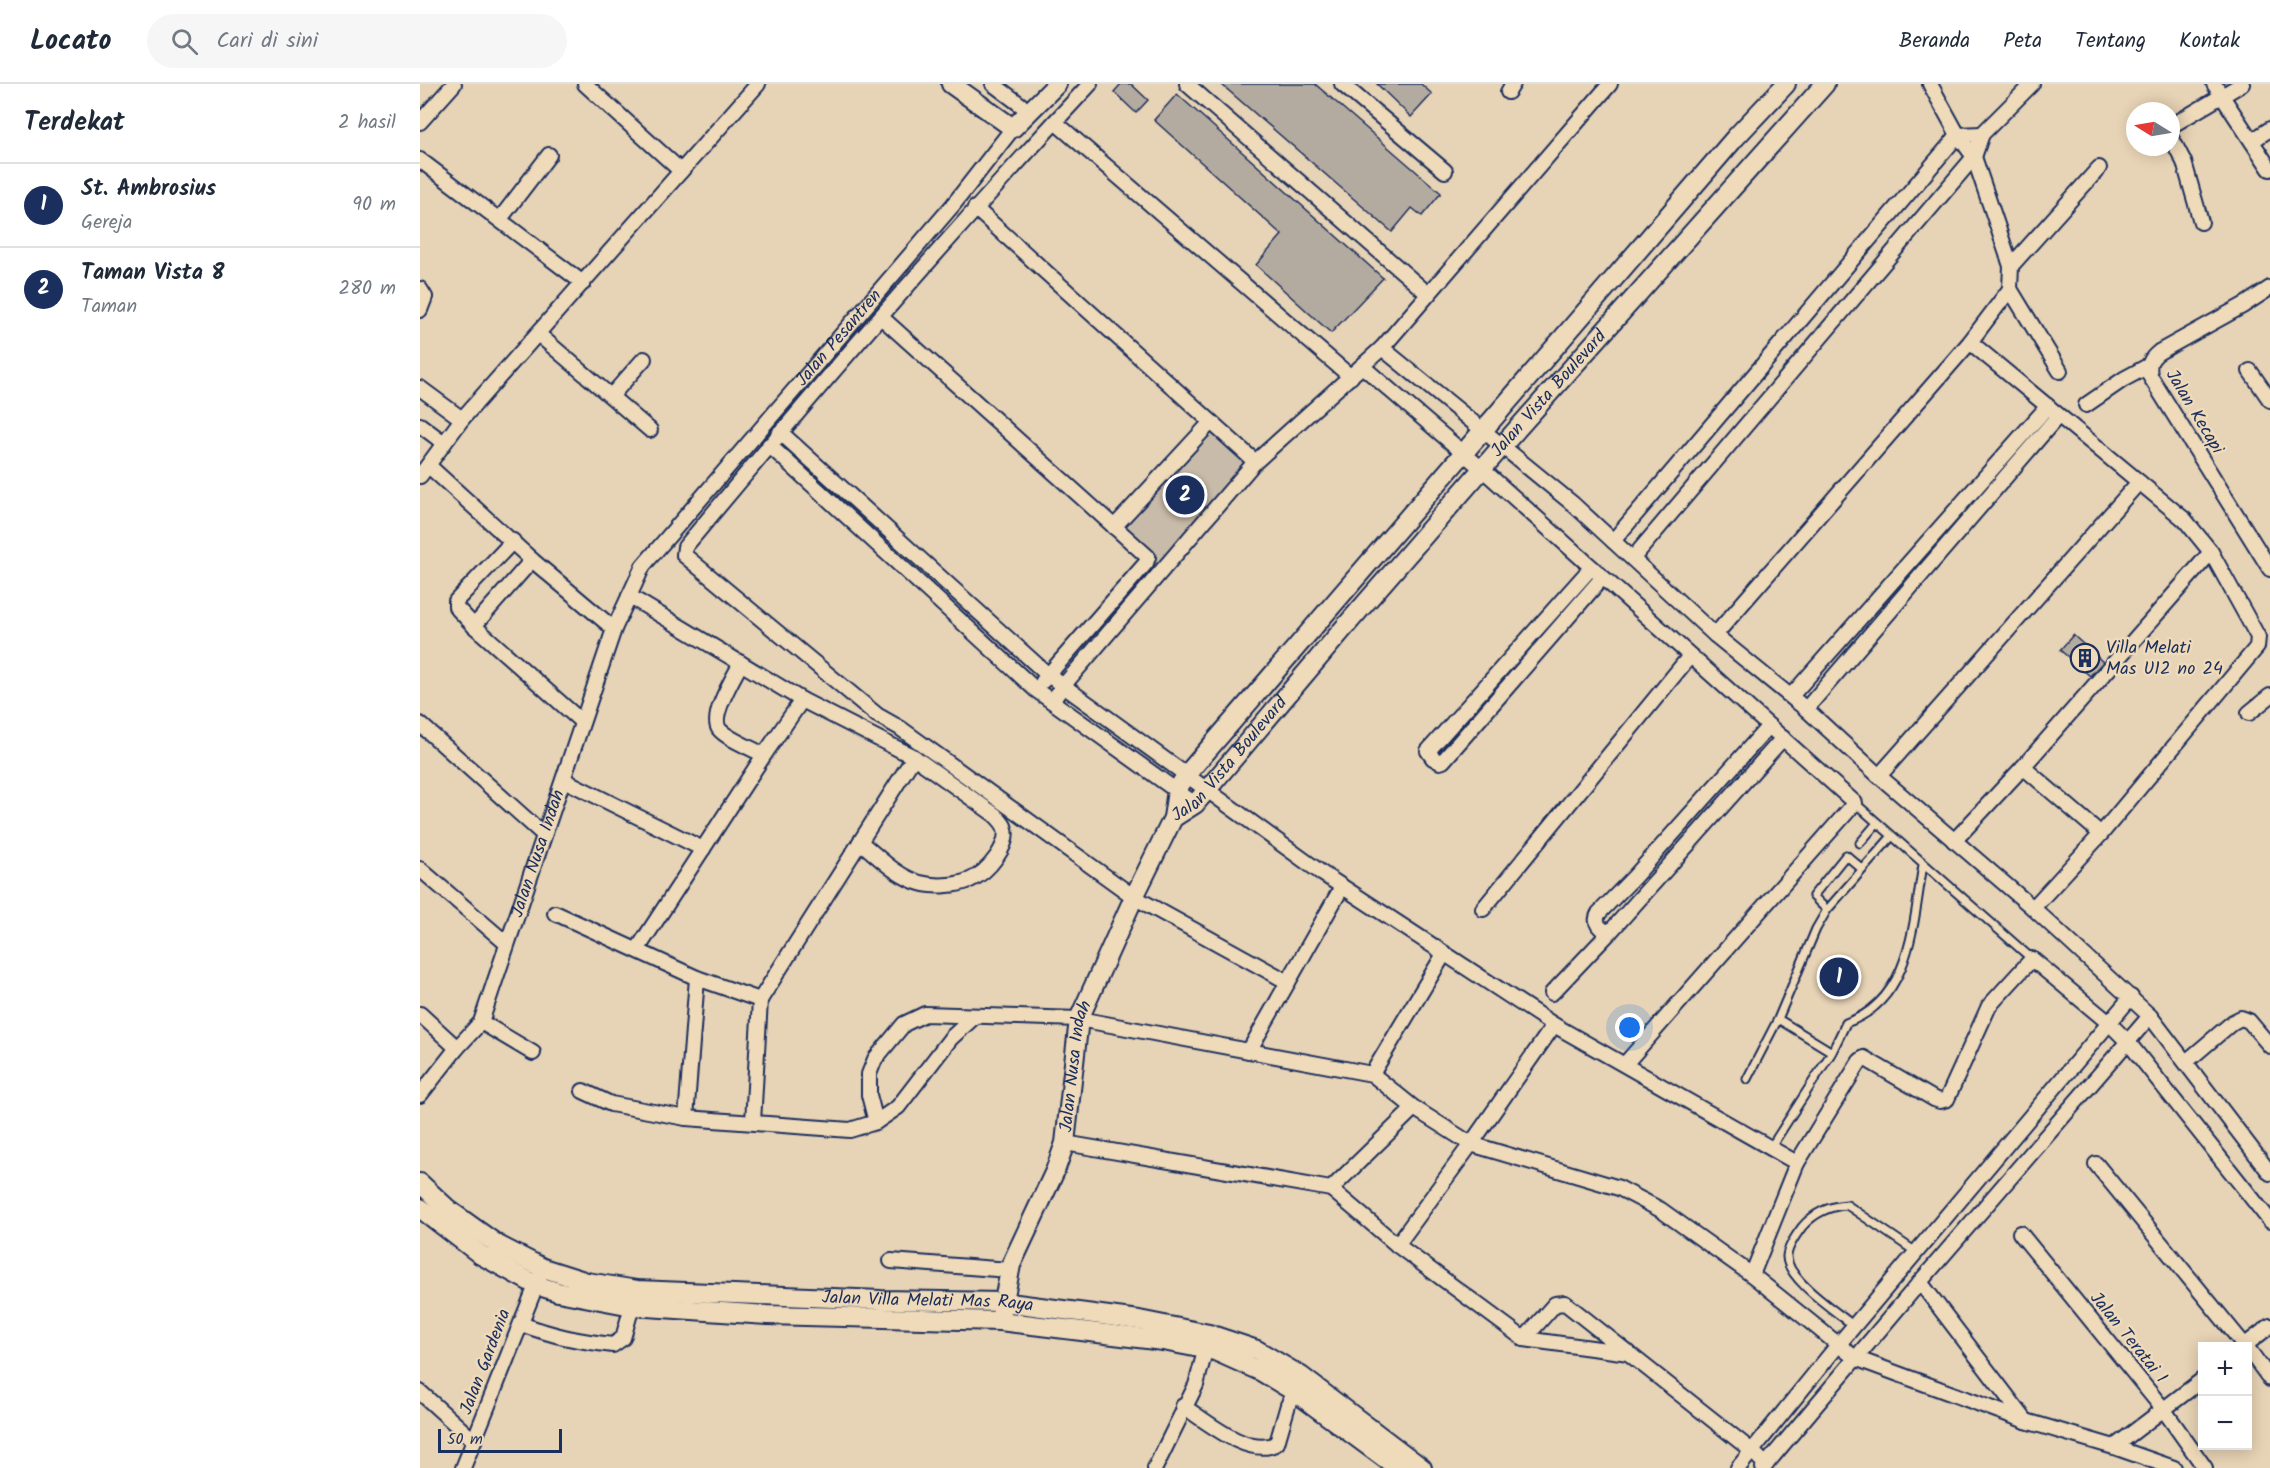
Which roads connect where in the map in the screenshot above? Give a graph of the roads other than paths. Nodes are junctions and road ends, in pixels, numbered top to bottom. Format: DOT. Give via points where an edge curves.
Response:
graph roads {
  1 [pos="454,84"];
  2 [pos="585,84"];
  3 [pos="758,84"];
  4 [pos="951,84"];
  5 [pos="993,84"];
  6 [pos="1057,84"];
  7 [pos="1090,84"];
  8 [pos="1187,84"];
  9 [pos="1342,84"];
  10 [pos="1610,84"];
  11 [pos="1786,84"];
  12 [pos="1825,84"];
  13 [pos="1930,84"];
  14 [pos="2032,84"];
  15 [pos="2214,84"];
  16 [pos="2242,84"];
  17 [pos="2222,97"];
  18 [pos="1021,105"];
  19 [pos="2180,121"];
  20 [pos="420,122"];
  21 [pos="1055,122"];
  22 [pos="1013,128"];
  23 [pos="2270,129"];
  24 [pos="1982,134"];
  25 [pos="1959,135"];
  26 [pos="2252,141"];
  27 [pos="2180,154"];
  28 [pos="549,155"];
  29 [pos="1974,157"];
  30 [pos="420,160"];
  31 [pos="2099,168"];
  32 [pos="2270,169"];
  33 [pos="681,171"];
  34 [pos="1445,171"];
  35 [pos="975,208"];
  36 [pos="500,219"];
  37 [pos="2201,222"];
  38 [pos="2011,266"];
  39 [pos="1835,281"];
  40 [pos="583,283"];
  41 [pos="2270,288"];
  42 [pos="420,289"];
  43 [pos="2010,289"];
  44 [pos="1428,294"];
  45 [pos="1854,298"];
  46 [pos="420,310"];
  47 [pos="881,317"];
  48 [pos="538,334"];
  49 [pos="1970,342"];
  50 [pos="1382,348"];
  51 [pos="644,359"];
  52 [pos="1362,366"];
  53 [pos="2148,366"];
  54 [pos="2060,371"];
  55 [pos="2250,371"];
  56 [pos="1351,377"];
  57 [pos="420,388"];
  58 [pos="612,395"];
  59 [pos="2269,398"];
  60 [pos="2086,405"];
  61 [pos="2048,406"];
  62 [pos="1726,408"];
  63 [pos="2058,416"];
  64 [pos="462,419"];
  65 [pos="1211,422"];
  66 [pos="420,425"];
  67 [pos="1746,426"];
  68 [pos="650,430"];
  69 [pos="1484,431"];
  70 [pos="780,432"];
  71 [pos="444,443"];
  72 [pos="1503,445"];
  73 [pos="769,446"];
  74 [pos="1464,454"];
  75 [pos="1254,463"];
  76 [pos="1482,469"];
  77 [pos="424,471"];
  78 [pos="2139,482"];
  79 [pos="1114,527"];
  80 [pos="513,541"];
  81 [pos="1613,541"];
  82 [pos="2211,552"];
  83 [pos="1633,558"];
  84 [pos="532,560"];
  85 [pos="1591,568"];
  86 [pos="2270,569"];
  87 [pos="1602,578"];
  88 [pos="630,593"];
  89 [pos="474,626"];
  90 [pos="614,629"];
  91 [pos="1715,635"];
  92 [pos="1690,656"];
  93 [pos="741,663"];
  94 [pos="1047,674"];
  95 [pos="1063,686"];
  96 [pos="1036,690"];
  97 [pos="1791,696"];
  98 [pos="2270,696"];
  99 [pos="802,700"];
  100 [pos="1052,701"];
  101 [pos="1806,709"];
  102 [pos="2249,713"];
  103 [pos="582,722"];
  104 [pos="420,724"];
  105 [pos="1769,726"];
  106 [pos="1783,738"];
  107 [pos="764,755"];
  108 [pos="914,757"];
  109 [pos="2023,766"];
  110 [pos="1187,774"];
  111 [pos="1878,776"];
  112 [pos="564,780"];
  113 [pos="1207,789"];
  114 [pos="1177,790"];
  115 [pos="1855,803"];
  116 [pos="1195,804"];
  117 [pos="1173,818"];
  118 [pos="1877,823"];
  119 [pos="2100,834"];
  120 [pos="544,835"];
  121 [pos="1892,836"];
  122 [pos="1953,841"];
  123 [pos="860,842"];
  124 [pos="1860,843"];
  125 [pos="703,849"];
  126 [pos="1923,865"];
  127 [pos="420,869"];
  128 [pos="1862,869"];
  129 [pos="1342,887"];
  130 [pos="1134,897"];
  131 [pos="2033,908"];
  132 [pos="1483,909"];
  133 [pos="1827,910"];
  134 [pos="555,913"];
  135 [pos="1610,932"];
  136 [pos="506,943"];
  137 [pos="637,950"];
  138 [pos="1444,954"];
  139 [pos="2032,958"];
  140 [pos="697,978"];
  141 [pos="1288,982"];
  142 [pos="1552,993"];
  143 [pos="2132,997"];
  144 [pos="760,1000"];
  145 [pos="420,1014"];
  146 [pos="975,1016"];
  147 [pos="2150,1016"];
  148 [pos="1079,1019"];
  149 [pos="1778,1019"];
  150 [pos="481,1023"];
  151 [pos="2109,1023"];
  152 [pos="1554,1025"];
  153 [pos="2128,1042"];
  154 [pos="2270,1046"];
  155 [pos="457,1048"];
  156 [pos="1250,1051"];
  157 [pos="1832,1052"];
  158 [pos="533,1053"];
  159 [pos="2186,1062"];
  160 [pos="1625,1064"];
  161 [pos="1371,1074"];
  162 [pos="1747,1079"];
  163 [pos="583,1091"];
  164 [pos="420,1095"];
  165 [pos="1414,1108"];
  166 [pos="686,1118"];
  167 [pos="753,1122"];
  168 [pos="876,1122"];
  169 [pos="1065,1143"];
  170 [pos="1471,1144"];
  171 [pos="1771,1147"];
  172 [pos="1797,1163"];
  173 [pos="2096,1164"];
  174 [pos="2270,1173"];
  175 [pos="420,1183"];
  176 [pos="1331,1189"];
  177 [pos="420,1208"];
  178 [pos="2270,1221"];
  179 [pos="2020,1233"];
  180 [pos="1397,1245"];
  181 [pos="1916,1252"];
  182 [pos="891,1261"];
  183 [pos="1009,1270"];
  184 [pos="1752,1275"];
  185 [pos="539,1276"];
  186 [pos="1920,1282"];
  187 [pos="1003,1302"];
  188 [pos="632,1306"];
  189 [pos="1000,1322"];
  190 [pos="521,1324"];
  191 [pos="1854,1326"];
  192 [pos="2270,1326"];
  193 [pos="1524,1339"];
  194 [pos="1207,1342"];
  195 [pos="2241,1342"];
  196 [pos="2251,1342"];
  197 [pos="1838,1345"];
  198 [pos="1629,1353"];
  199 [pos="2252,1356"];
  200 [pos="1856,1358"];
  201 [pos="2270,1379"];
  202 [pos="2198,1383"];
  203 [pos="420,1392"];
  204 [pos="1295,1392"];
  205 [pos="1184,1406"];
  206 [pos="2164,1410"];
  207 [pos="2026,1421"];
  208 [pos="474,1441"];
  209 [pos="2114,1447"];
  210 [pos="1752,1450"];
  211 [pos="1765,1466"];
  212 [pos="463,1468"];
  213 [pos="1155,1468"];
  214 [pos="1398,1468"];
  215 [pos="1422,1468"];
  216 [pos="1738,1468"];
  217 [pos="2174,1468"];
  218 [pos="2205,1468"];
  1 -- 20 [label="street"];
  2 -- 33 [label="street"];
  3 -- 33 [label="street"];
  4 -- 22 [label="street"];
  5 -- 18 [label="street"];
  6 -- 22 [label="street, Jalan Pesantren"];
  7 -- 21 [label="street"];
  8 -- 44 [label="street"];
  9 -- 34 [label="street"];
  10 -- 44 [label="street"];
  11 -- 69 [label="street, Jalan Vista Boulevard" via="1735,138"];
  12 -- 72 [label="street, Jalan Vista Boulevard"];
  13 -- 25 [label="street"];
  14 -- 24 [label="street"];
  15 -- 17 [label="street"];
  16 -- 17 [label="street"];
  17 -- 19 [label="street"];
  17 -- 26 [label="street"];
  21 -- 35 [label="street"];
  21 -- 56 [label="street"];
  22 -- 88 [label="street, Jalan Pesantren" via="953,205 643,566"];
  23 -- 26 [label="street"];
  24 -- 25 [label="street"];
  24 -- 29 [label="street"];
  25 -- 29 [label="street"];
  25 -- 39 [label="street"];
  26 -- 32 [label="street"];
  27 -- 37 [label="street"];
  28 -- 36 [label="street"];
  29 -- 38 [label="street"];
  29 -- 45 [label="street"];
  30 -- 36 [label="street"];
  31 -- 38 [label="street"];
  33 -- 40 [label="street"];
  35 -- 47 [label="street"];
  35 -- 65 [label="street"];
  36 -- 40 [label="street"];
  38 -- 43 [label="street"];
  39 -- 45 [label="street"];
  39 -- 62 [label="street"];
  40 -- 48 [label="street"];
  41 -- 53 [label="street, Jalan Kecapi" via="2159,352"];
  42 -- 46 [label="street" via="425,297"];
  43 -- 49 [label="street"];
  43 -- 54 [label="street"];
  44 -- 50 [label="street"];
  45 -- 67 [label="street"];
  47 -- 70 [label="street"];
  47 -- 79 [label="street"];
  48 -- 58 [label="street"];
  48 -- 64 [label="street"];
  49 -- 61 [label="street"];
  49 -- 91 [label="street"];
  50 -- 52 [label="street"];
  50 -- 69 [label="street"];
  51 -- 58 [label="street"];
  52 -- 56 [label="street"];
  52 -- 74 [label="street"];
  53 -- 60 [label="street"];
  53 -- 86 [label="street, Jalan Kecapi" via="2150,376"];
  55 -- 59 [label="street"];
  56 -- 75 [label="street"];
  57 -- 64 [label="street"];
  58 -- 68 [label="street"];
  61 -- 63 [label="street"];
  61 -- 97 [label="street"];
  62 -- 67 [label="street"];
  62 -- 81 [label="street"];
  63 -- 78 [label="street"];
  63 -- 101 [label="street"];
  64 -- 71 [label="street"];
  65 -- 75 [label="street"];
  65 -- 79 [label="street"];
  66 -- 71 [label="street"];
  67 -- 83 [label="street"];
  69 -- 72 [label="street"];
  69 -- 74 [label="street, Jalan Vista Boulevard"];
  70 -- 73 [label="street"];
  70 -- 94 [label="street"];
  71 -- 77 [label="street"];
  72 -- 76 [label="street, Jalan Vista Boulevard"];
  72 -- 81 [label="street"];
  73 -- 96 [label="street"];
  73 -- 130 [label="street" via="685,547 684,555 877,715"];
  74 -- 76 [label="street"];
  74 -- 110 [label="street, Jalan Vista Boulevard"];
  75 -- 95 [label="street"];
  76 -- 85 [label="street"];
  76 -- 113 [label="street, Jalan Vista Boulevard"];
  77 -- 80 [label="street"];
  78 -- 82 [label="street" via="2184,520"];
  78 -- 111 [label="street"];
  79 -- 94 [label="street" via="1148,560"];
  80 -- 84 [label="street"];
  80 -- 89 [label="street" via="456,601 456,607"];
  81 -- 83 [label="street"];
  82 -- 109 [label="street"];
  82 -- 119 [label="street" via="2258,638 2257,647"];
  83 -- 91 [label="street"];
  84 -- 89 [label="street"];
  84 -- 90 [label="street"];
  85 -- 87 [label="street"];
  85 -- 87 [label="street" via="1428,751 1433,758 1443,761"];
  87 -- 92 [label="street"];
  88 -- 90 [label="street, Jalan Nusa Indah"];
  88 -- 93 [label="street"];
  89 -- 103 [label="street"];
  90 -- 103 [label="street, Jalan Nusa Indah"];
  91 -- 97 [label="street"];
  92 -- 105 [label="street"];
  92 -- 132 [label="street"];
  93 -- 99 [label="street"];
  93 -- 107 [label="street" via="716,721 725,734"];
  94 -- 95 [label="street"];
  94 -- 96 [label="street"];
  95 -- 100 [label="street"];
  95 -- 110 [label="street"];
  96 -- 100 [label="street"];
  97 -- 101 [label="street"];
  98 -- 102 [label="street"];
  99 -- 107 [label="street"];
  99 -- 108 [label="street"];
  100 -- 114 [label="street"];
  101 -- 111 [label="street"];
  103 -- 112 [label="street, Jalan Nusa Indah"];
  104 -- 120 [label="street"];
  105 -- 106 [label="street"];
  105 -- 135 [label="street" via="1599,914 1597,924"];
  106 -- 115 [label="street"];
  106 -- 135 [label="street"];
  107 -- 125 [label="street"];
  108 -- 123 [label="street"];
  108 -- 123 [label="street" via="995,814 1004,827 1005,844 993,862 971,880 947,885 907,879"];
  109 -- 119 [label="street"];
  109 -- 122 [label="street"];
  110 -- 113 [label="street"];
  110 -- 114 [label="street, Jalan Vista Boulevard"];
  111 -- 122 [label="street"];
  112 -- 120 [label="street, Jalan Nusa Indah"];
  112 -- 125 [label="street"];
  113 -- 116 [label="street, Jalan Vista Boulevard"];
  113 -- 129 [label="street"];
  114 -- 116 [label="street"];
  114 -- 117 [label="street, Jalan Vista Boulevard"];
  115 -- 118 [label="lane"];
  115 -- 160 [label="street"];
  116 -- 117 [label="street, Jalan Vista Boulevard"];
  117 -- 130 [label="street, Jalan Nusa Indah"];
  118 -- 121 [label="lane"];
  118 -- 124 [label="lane"];
  119 -- 131 [label="street"];
  120 -- 136 [label="street, Jalan Nusa Indah"];
  121 -- 126 [label="lane"];
  121 -- 128 [label="lane"];
  122 -- 131 [label="street"];
  123 -- 144 [label="street"];
  125 -- 137 [label="street"];
  126 -- 139 [label="lane"];
  126 -- 157 [label="lane" via="1905,962 1898,977 1880,1002 1861,1018 1846,1023"];
  127 -- 136 [label="street"];
  128 -- 133 [label="lane"];
  128 -- 133 [label="lane" via="1846,855 1813,896"];
  129 -- 138 [label="street"];
  129 -- 141 [label="street"];
  130 -- 141 [label="street"];
  130 -- 148 [label="street, Jalan Nusa Indah"];
  131 -- 143 [label="street"];
  133 -- 149 [label="lane"];
  134 -- 137 [label="street"];
  135 -- 142 [label="street"];
  136 -- 150 [label="street, Jalan Nusa Indah"];
  137 -- 140 [label="street"];
  138 -- 152 [label="street"];
  138 -- 161 [label="street"];
  139 -- 151 [label="street"];
  139 -- 172 [label="street" via="1989,1006 1947,1099 1934,1099 1864,1058"];
  140 -- 144 [label="street"];
  140 -- 166 [label="street"];
  141 -- 156 [label="street"];
  143 -- 147 [label="street"];
  143 -- 151 [label="street"];
  144 -- 167 [label="street"];
  145 -- 155 [label="street"];
  146 -- 148 [label="street"];
  146 -- 168 [label="street" via="951,1038 898,1107"];
  146 -- 168 [label="street" via="925,1014 904,1024 875,1059 869,1074 869,1095"];
  147 -- 153 [label="street"];
  147 -- 159 [label="street"];
  148 -- 156 [label="street"];
  148 -- 169 [label="street, Jalan Nusa Indah"];
  149 -- 157 [label="lane"];
  149 -- 162 [label="lane"];
  150 -- 155 [label="street, Jalan Nusa Indah"];
  150 -- 158 [label="street"];
  151 -- 153 [label="street"];
  151 -- 181 [label="street"];
  152 -- 160 [label="street"];
  152 -- 170 [label="street"];
  153 -- 178 [label="street"];
  153 -- 186 [label="street"];
  154 -- 159 [label="street" via="2249,1020 2241,1018"];
  155 -- 164 [label="street, Jalan Nusa Indah"];
  156 -- 161 [label="street"];
  157 -- 171 [label="lane"];
  159 -- 174 [label="street"];
  160 -- 171 [label="street"];
  161 -- 165 [label="street"];
  163 -- 166 [label="street" via="610,1104"];
  165 -- 170 [label="street"];
  165 -- 176 [label="street"];
  166 -- 167 [label="street"];
  167 -- 168 [label="street" via="850,1130"];
  169 -- 176 [label="street"];
  169 -- 183 [label="street, Jalan Nusa Indah"];
  170 -- 180 [label="street"];
  170 -- 184 [label="street" via="1619,1188 1661,1210"];
  171 -- 172 [label="street"];
  172 -- 184 [label="street"];
  173 -- 195 [label="street"];
  175 -- 185 [label="street, Jalan Villa Melati Mas Raya" via="449,1210"];
  176 -- 180 [label="street"];
  177 -- 185 [label="street, Jalan Villa Melati Mas Raya" via="481,1255"];
  179 -- 206 [label="street, Jalan Teratai I"];
  180 -- 193 [label="street"];
  181 -- 191 [label="street"];
  181 -- 191 [label="lane" via="1847,1205 1815,1214 1803,1227 1787,1255 1792,1273"];
  182 -- 183 [label="street"];
  183 -- 187 [label="street, Jalan Nusa Indah"];
  184 -- 197 [label="street"];
  185 -- 187 [label="street, Jalan Villa Melati Mas Raya" via="637,1290"];
  185 -- 188 [label="street, Jalan Villa Melati Mas Raya" via="558,1292"];
  185 -- 190 [label="street, Jalan Gardenia"];
  186 -- 200 [label="street"];
  186 -- 207 [label="street"];
  187 -- 189 [label="street, Jalan Nusa Indah"];
  187 -- 194 [label="street, Jalan Villa Melati Mas Raya" via="1139,1320"];
  188 -- 189 [label="street, Jalan Villa Melati Mas Raya" via="767,1315"];
  188 -- 190 [label="street" via="622,1338 613,1345 552,1336"];
  189 -- 194 [label="street, Jalan Villa Melati Mas Raya" via="1163,1341"];
  190 -- 208 [label="street, Jalan Gardenia"];
  191 -- 197 [label="street"];
  192 -- 196 [label="street"];
  193 -- 198 [label="street"];
  193 -- 198 [label="street" via="1559,1302"];
  194 -- 204 [label="street, Jalan Villa Melati Mas Raya" via="1215,1352 1262,1371"];
  194 -- 205 [label="street" via="1196,1384"];
  194 -- 215 [label="street, Jalan Villa Melati Mas Raya" via="1257,1350 1301,1376"];
  197 -- 200 [label="street"];
  197 -- 210 [label="street"];
  198 -- 210 [label="street"];
  199 -- 201 [label="street"];
  200 -- 207 [label="street"];
  200 -- 211 [label="street"];
  202 -- 206 [label="street"];
  203 -- 208 [label="street"];
  204 -- 205 [label="street" via="1276,1443 1270,1447 1250,1446 1228,1436"];
  204 -- 214 [label="street, Jalan Villa Melati Mas Raya"];
  205 -- 213 [label="street"];
  206 -- 209 [label="street"];
  206 -- 218 [label="street, Jalan Teratai I"];
  207 -- 209 [label="street"];
  208 -- 212 [label="street, Jalan Gardenia"];
  209 -- 217 [label="street"];
  210 -- 211 [label="street"];
  210 -- 216 [label="street"];
}
